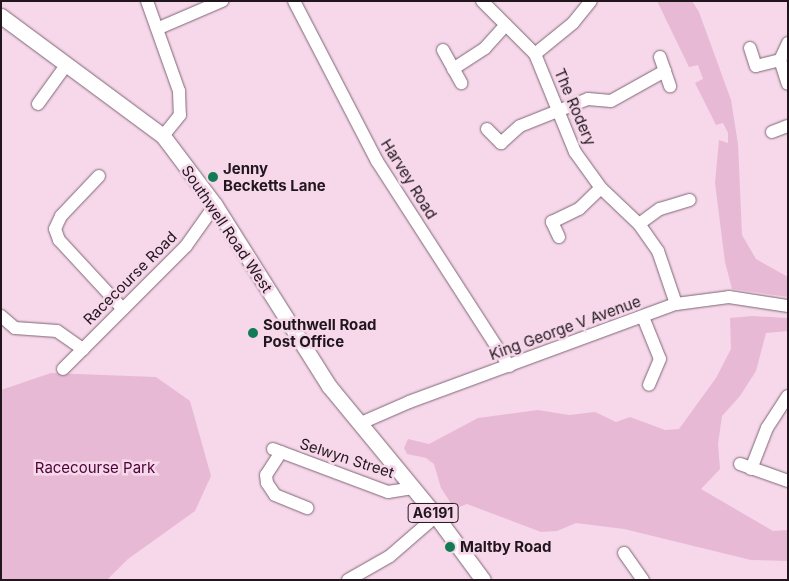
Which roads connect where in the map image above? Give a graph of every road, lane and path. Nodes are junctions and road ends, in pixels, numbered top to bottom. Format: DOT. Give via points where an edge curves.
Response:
graph roads {
  1 [pos="147,1"];
  2 [pos="222,1"];
  3 [pos="294,1"];
  4 [pos="482,1"];
  5 [pos="591,1"];
  6 [pos="2,19"];
  7 [pos="506,25"];
  8 [pos="159,28"];
  9 [pos="788,43"];
  10 [pos="750,48"];
  11 [pos="443,50"];
  12 [pos="535,54"];
  13 [pos="660,57"];
  14 [pos="780,60"];
  15 [pos="67,64"];
  16 [pos="453,69"];
  17 [pos="665,71"];
  18 [pos="460,83"];
  19 [pos="788,84"];
  20 [pos="670,86"];
  21 [pos="38,104"];
  22 [pos="557,112"];
  23 [pos="788,126"];
  24 [pos="487,130"];
  25 [pos="772,132"];
  26 [pos="163,136"];
  27 [pos="99,176"];
  28 [pos="601,188"];
  29 [pos="690,200"];
  30 [pos="215,205"];
  31 [pos="639,224"];
  32 [pos="559,237"];
  33 [pos="676,304"];
  34 [pos="788,306"];
  35 [pos="123,308"];
  36 [pos="1,316"];
  37 [pos="643,317"];
  38 [pos="83,349"];
  39 [pos="509,366"];
  40 [pos="63,369"];
  41 [pos="649,386"];
  42 [pos="788,396"];
  43 [pos="360,423"];
  44 [pos="788,481"];
  45 [pos="412,488"];
  46 [pos="307,508"];
  47 [pos="436,516"];
  48 [pos="624,553"];
  49 [pos="348,580"];
  50 [pos="483,580"];
  51 [pos="644,580"];
  1 -- 8 [label="street"];
  2 -- 8 [label="street"];
  3 -- 39 [label="street, Harvey Road" via="377,161"];
  4 -- 7 [label="street, The Rodery"];
  5 -- 12 [label="street" via="574,23"];
  6 -- 15 [label="main road, Southwell Road West / A6191"];
  7 -- 12 [label="street, The Rodery"];
  7 -- 16 [label="street" via="484,48"];
  8 -- 26 [label="street" via="179,91 180,116"];
  9 -- 14 [label="street"];
  10 -- 14 [label="street" via="756,66"];
  11 -- 16 [label="street"];
  12 -- 22 [label="street, The Rodery"];
  13 -- 17 [label="street"];
  14 -- 19 [label="street"];
  15 -- 21 [label="street"];
  15 -- 26 [label="main road, Southwell Road West / A6191"];
  16 -- 18 [label="street"];
  17 -- 20 [label="street"];
  17 -- 22 [label="street" via="611,102 588,99"];
  22 -- 24 [label="street" via="520,126 501,143"];
  22 -- 28 [label="street, The Rodery" via="575,152"];
  23 -- 25 [label="street"];
  26 -- 30 [label="main road, Southwell Road West / A6191"];
  27 -- 35 [label="street" via="61,216 54,229 59,240"];
  28 -- 31 [label="street, The Rodery"];
  28 -- 32 [label="street" via="579,209 552,222"];
  29 -- 31 [label="street" via="660,209"];
  30 -- 35 [label="street, Racecourse Road" via="186,246"];
  30 -- 43 [label="main road, Southwell Road West / A6191" via="329,386"];
  31 -- 33 [label="street, The Rodery" via="658,252"];
  33 -- 34 [label="street, King George V Avenue" via="729,297"];
  33 -- 37 [label="street, King George V Avenue"];
  35 -- 38 [label="street, Racecourse Road"];
  36 -- 38 [label="street" via="15,328 57,331"];
  37 -- 39 [label="street, King George V Avenue"];
  37 -- 41 [label="street" via="660,359"];
  38 -- 40 [label="street, Racecourse Road"];
  39 -- 43 [label="street, King George V Avenue"];
  42 -- 44 [label="street" via="746,466"];
  43 -- 45 [label="main road, Southwell Road West / A6191"];
  45 -- 46 [label="street, Selwyn Street" via="388,492 277,451 266,475 267,484 275,496"];
  45 -- 47 [label="main road, Southwell Road West / A6191"];
  47 -- 49 [label="street" via="390,556"];
  47 -- 50 [label="main road, Southwell Road West / A6191"];
  48 -- 51 [label="street"];
}
